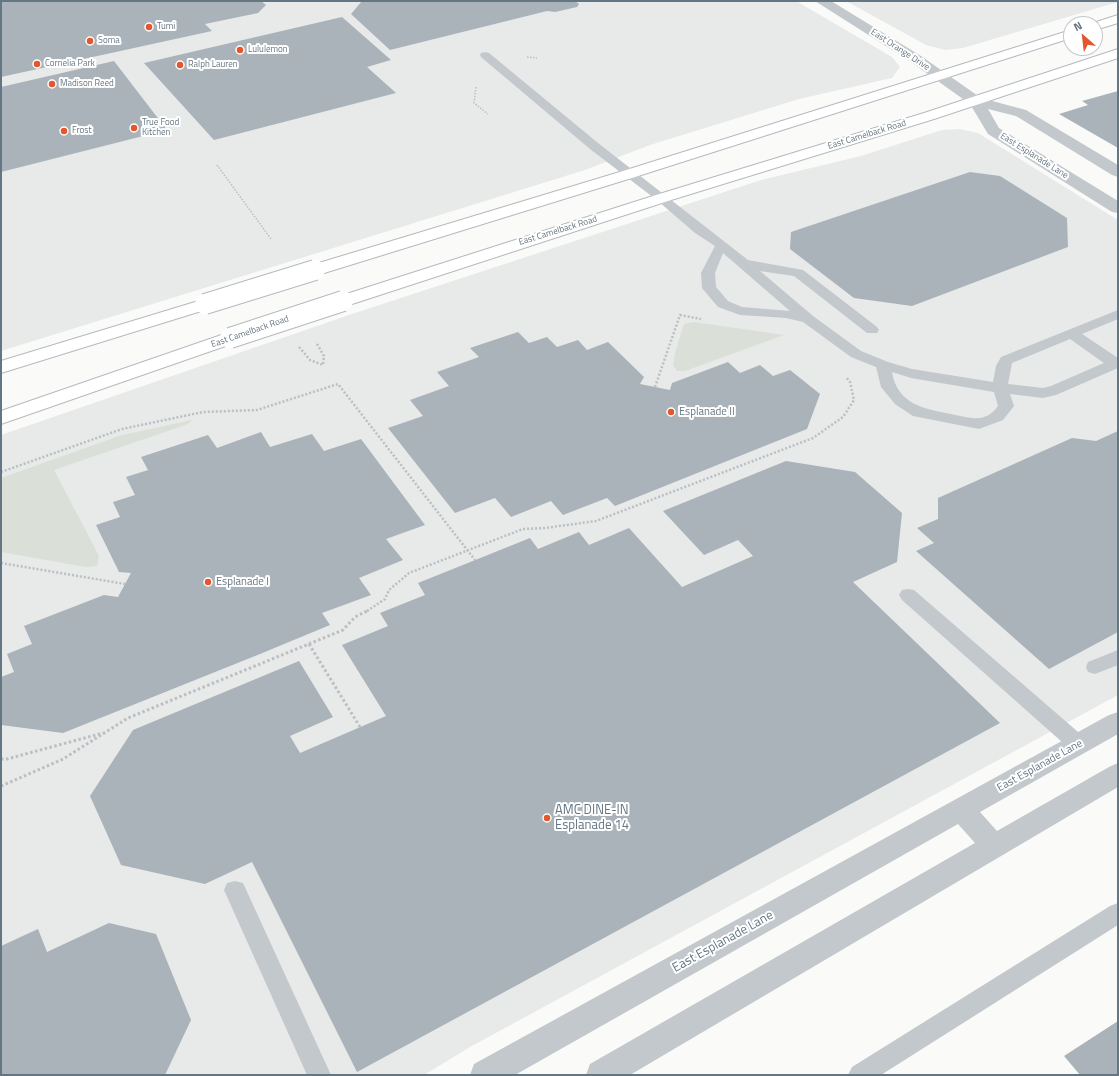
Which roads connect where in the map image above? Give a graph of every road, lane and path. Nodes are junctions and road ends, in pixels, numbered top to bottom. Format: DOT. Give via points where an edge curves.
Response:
graph roads {
  1 [pos="822,1"];
  2 [pos="1118,19"];
  3 [pos="1103,24"];
  4 [pos="1063,37"];
  5 [pos="1118,54"];
  6 [pos="485,55"];
  7 [pos="938,76"];
  8 [pos="476,87"];
  9 [pos="976,101"];
  10 [pos="488,114"];
  11 [pos="217,165"];
  12 [pos="1118,172"];
  13 [pos="629,174"];
  14 [pos="662,198"];
  15 [pos="1118,208"];
  16 [pos="271,239"];
  17 [pos="722,245"];
  18 [pos="744,264"];
  19 [pos="1118,314"];
  20 [pos="704,319"];
  21 [pos="808,319"];
  22 [pos="872,330"];
  23 [pos="1071,333"];
  24 [pos="319,346"];
  25 [pos="303,351"];
  26 [pos="1117,363"];
  27 [pos="883,365"];
  28 [pos="3,367"];
  29 [pos="842,373"];
  30 [pos="655,387"];
  31 [pos="1000,388"];
  32 [pos="1,418"];
  33 [pos="1,472"];
  34 [pos="467,551"];
  35 [pos="474,560"];
  36 [pos="1,563"];
  37 [pos="125,584"];
  38 [pos="908,596"];
  39 [pos="309,644"];
  40 [pos="1118,657"];
  41 [pos="1095,667"];
  42 [pos="1118,722"];
  43 [pos="360,727"];
  44 [pos="106,732"];
  45 [pos="1078,744"];
  46 [pos="1,759"];
  47 [pos="1118,774"];
  48 [pos="1,786"];
  49 [pos="961,809"];
  50 [pos="994,846"];
  51 [pos="235,890"];
  52 [pos="1118,913"];
  53 [pos="319,1075"];
  54 [pos="485,1075"];
  55 [pos="601,1075"];
  56 [pos="860,1075"];
  1 -- 7 [label="street, East Orange Drive" via="916,59"];
  2 -- 3 [label="main road"];
  4 -- 7 [label="main road"];
  5 -- 9 [label="main road, East Camelback Road"];
  6 -- 13 [label="lane"];
  7 -- 9 [label="street, East Orange Drive"];
  7 -- 13 [label="main road"];
  8 -- 10 [label="path" via="474,103"];
  9 -- 12 [label="street" via="1021,113"];
  9 -- 14 [label="main road, East Camelback Road"];
  9 -- 15 [label="street, East Esplanade Lane" via="994,131"];
  11 -- 16 [label="path"];
  13 -- 14 [label="lane"];
  13 -- 28 [label="main road, bridge"];
  14 -- 17 [label="lane"];
  14 -- 32 [label="main road, East Camelback Road, bridge" via="230,338"];
  17 -- 18 [label="lane"];
  17 -- 21 [label="lane" via="708,273 709,288 723,304 740,311 786,314"];
  18 -- 21 [label="lane"];
  18 -- 22 [label="lane" via="798,273"];
  19 -- 23 [label="lane"];
  20 -- 30 [label="path" via="680,315"];
  21 -- 27 [label="lane" via="856,354"];
  23 -- 26 [label="lane"];
  23 -- 31 [label="lane" via="1006,360"];
  24 -- 25 [label="path" via="324,356 323,365 310,360"];
  26 -- 31 [label="lane" via="1056,390 1043,393"];
  27 -- 31 [label="lane" via="910,373"];
  27 -- 31 [label="lane" via="886,384 900,401 918,413 979,424 998,417 1006,406"];
  29 -- 34 [label="path" via="850,382 854,400 844,417 814,438 596,522 523,529"];
  33 -- 34 [label="path" via="122,429 203,412 257,410 338,384"];
  34 -- 35 [label="path"];
  34 -- 39 [label="path" via="408,573 389,590 385,599 355,617 343,630"];
  36 -- 37 [label="path"];
  38 -- 45 [label="lane"];
  39 -- 43 [label="path"];
  39 -- 44 [label="path" via="128,718"];
  40 -- 41 [label="lane"];
  42 -- 45 [label="street, East Esplanade Lane"];
  44 -- 46 [label="path"];
  44 -- 48 [label="path" via="63,759"];
  45 -- 49 [label="street, East Esplanade Lane"];
  47 -- 50 [label="street"];
  49 -- 50 [label="street"];
  49 -- 54 [label="street, East Esplanade Lane"];
  50 -- 55 [label="street"];
  51 -- 53 [label="lane"];
  52 -- 56 [label="lane"];
}
